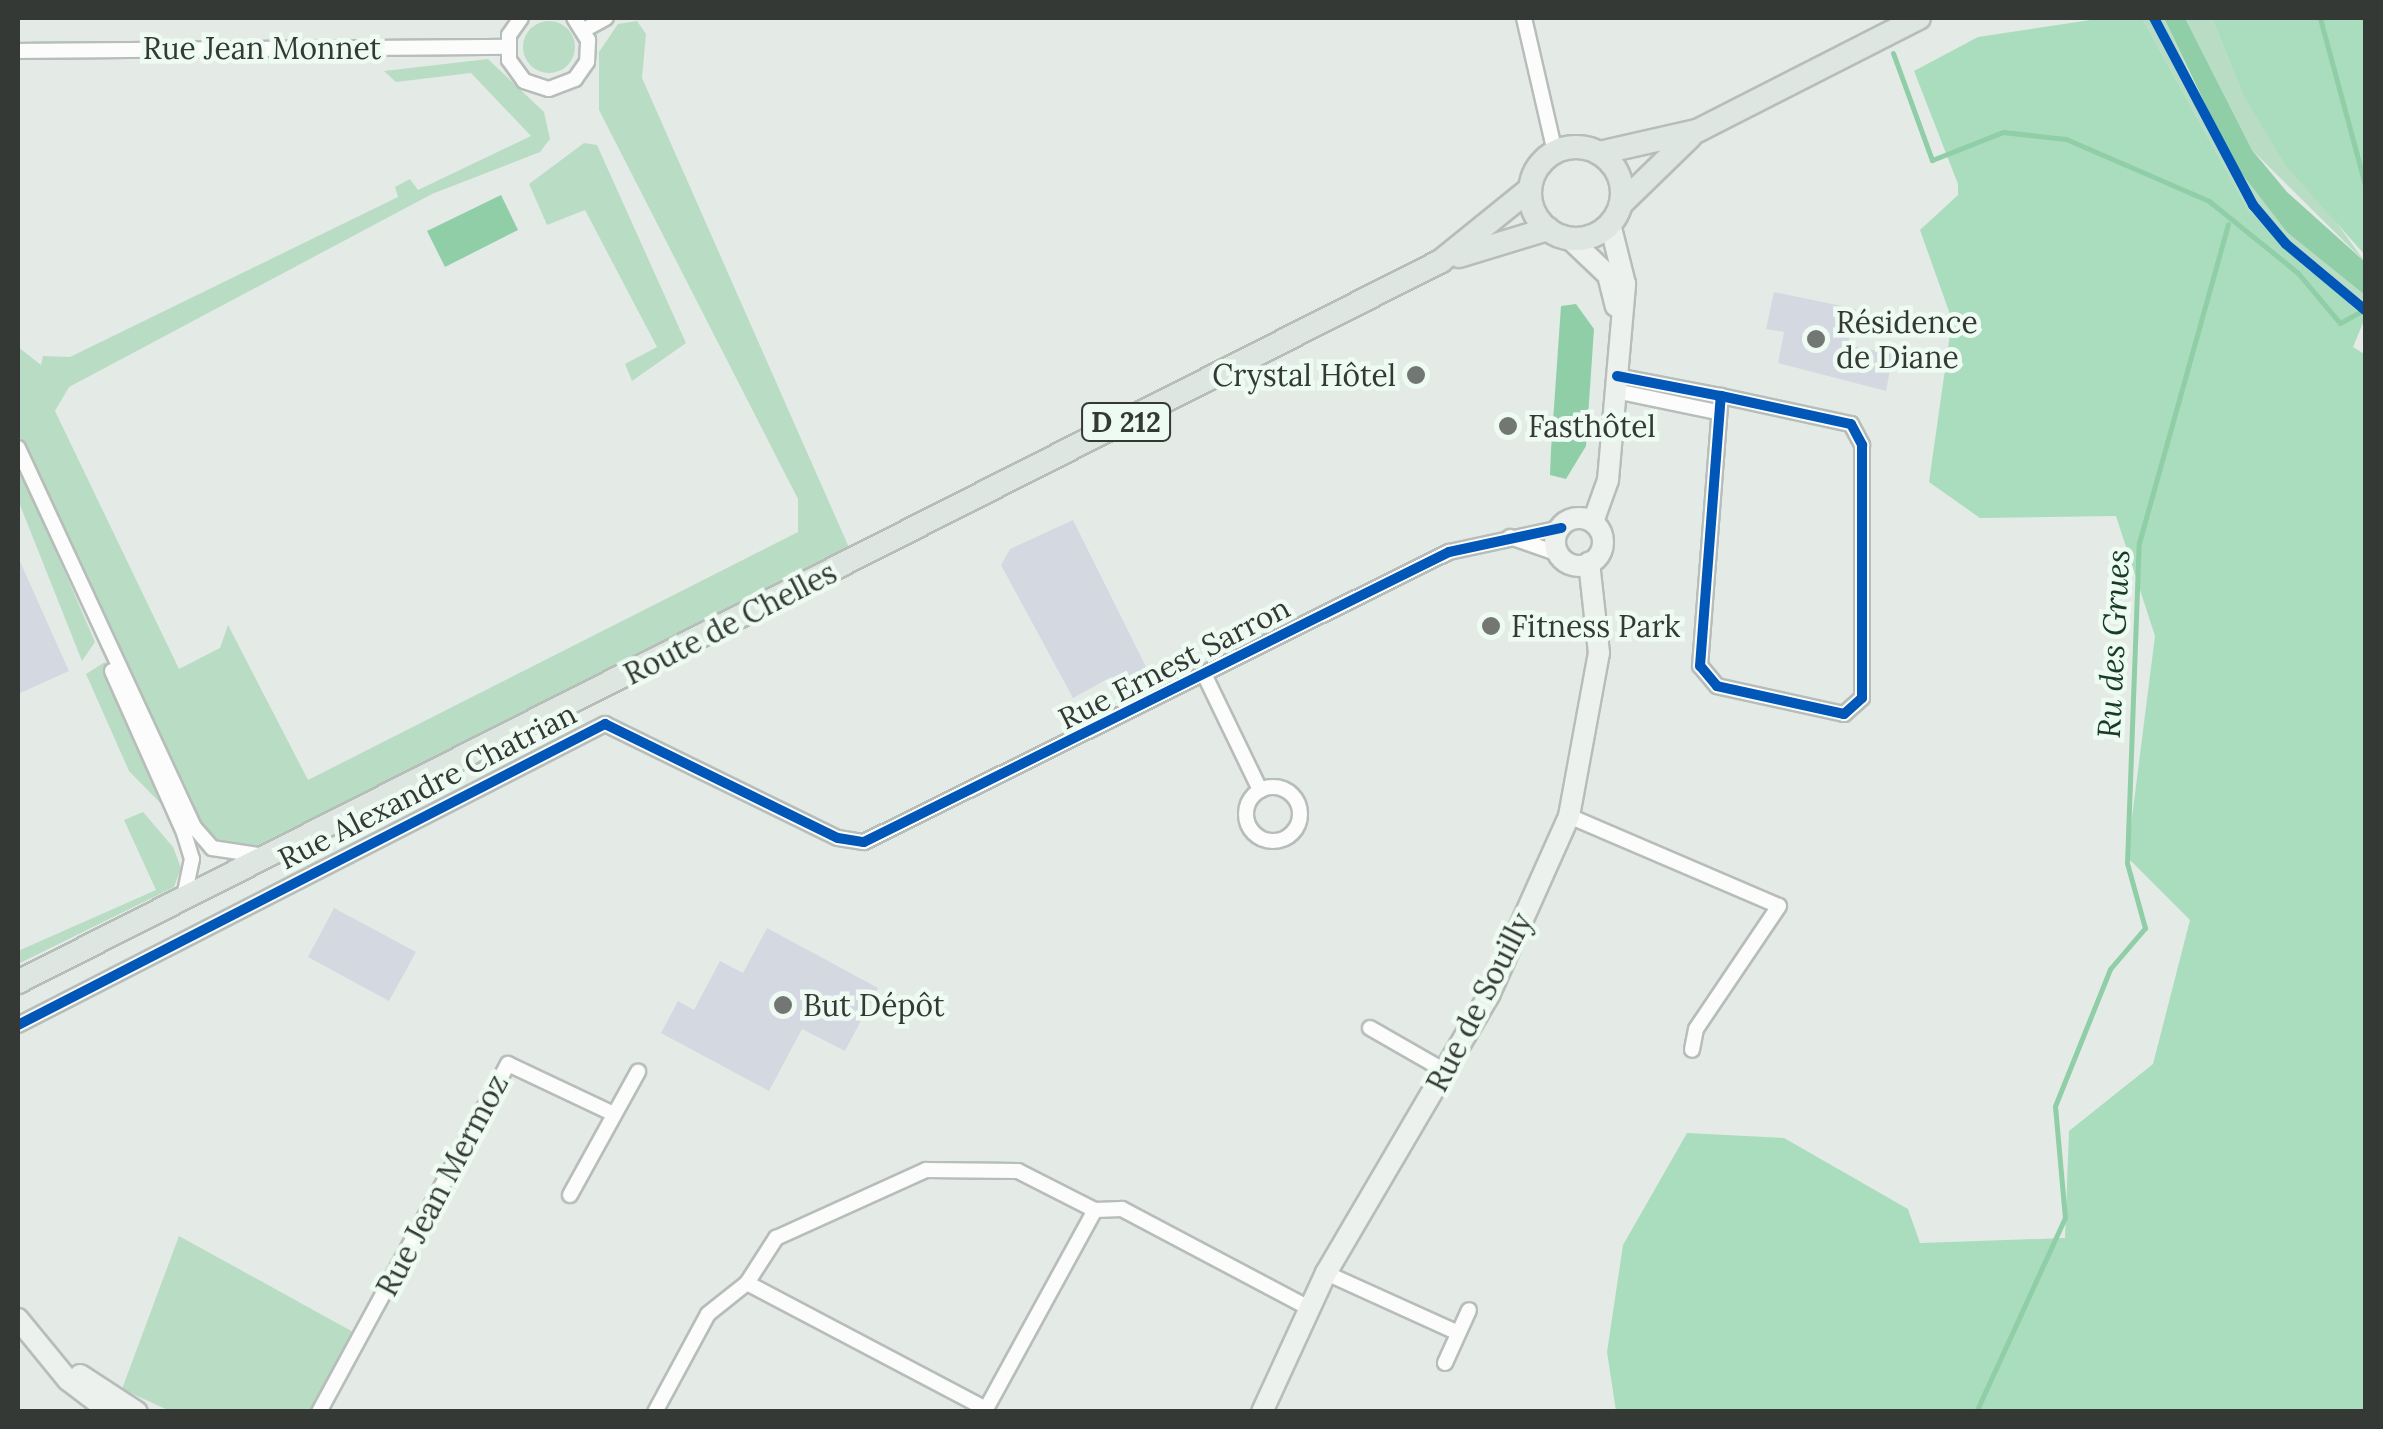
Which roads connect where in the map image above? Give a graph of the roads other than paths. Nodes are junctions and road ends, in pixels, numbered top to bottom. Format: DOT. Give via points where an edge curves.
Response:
graph roads {
  1 [pos="521,18"];
  2 [pos="606,18"];
  3 [pos="1524,18"];
  4 [pos="1919,18"];
  5 [pos="579,24"];
  6 [pos="507,47"];
  7 [pos="18,51"];
  8 [pos="1696,132"];
  9 [pos="1555,152"];
  10 [pos="1599,153"];
  11 [pos="1530,189"];
  12 [pos="1616,214"];
  13 [pos="1558,234"];
  14 [pos="1441,261"];
  15 [pos="1620,328"];
  16 [pos="1616,384"];
  17 [pos="1720,396"];
  18 [pos="1717,412"];
  19 [pos="18,448"];
  20 [pos="1593,522"];
  21 [pos="1560,528"];
  22 [pos="1510,537"];
  23 [pos="66,554"];
  24 [pos="1559,554"];
  25 [pos="1589,564"];
  26 [pos="1205,676"];
  27 [pos="1260,790"];
  28 [pos="1569,816"];
  29 [pos="864,842"];
  30 [pos="272,856"];
  31 [pos="183,901"];
  32 [pos="18,982"];
  33 [pos="18,1025"];
  34 [pos="1370,1028"];
  35 [pos="1692,1050"];
  36 [pos="1445,1071"];
  37 [pos="638,1072"];
  38 [pos="614,1114"];
  39 [pos="570,1195"];
  40 [pos="1095,1210"];
  41 [pos="1326,1274"];
  42 [pos="746,1283"];
  43 [pos="1310,1308"];
  44 [pos="1469,1310"];
  45 [pos="18,1319"];
  46 [pos="1458,1333"];
  47 [pos="50,1358"];
  48 [pos="1444,1363"];
  49 [pos="110,1412"];
  50 [pos="137,1412"];
  51 [pos="319,1412"];
  52 [pos="655,1412"];
  53 [pos="1262,1412"];
  1 -- 6 [label="street"];
  2 -- 5 [label="street"];
  3 -- 9 [label="street"];
  4 -- 8 [label="main road"];
  5 -- 6 [label="street" via="586,62 558,88 524,82"];
  6 -- 7 [label="street, Rue Jean Monnet"];
  8 -- 10 [label="main road"];
  8 -- 12 [label="main road"];
  9 -- 10 [label="main road"];
  9 -- 11 [label="main road"];
  10 -- 12 [label="main road" via="1618,175"];
  11 -- 13 [label="main road"];
  11 -- 14 [label="main road, D 212"];
  12 -- 13 [label="main road"];
  12 -- 15 [label="street" via="1625,284"];
  13 -- 14 [label="main road, D 212"];
  13 -- 15 [label="street" via="1608,276"];
  14 -- 30 [label="main road, Route de Chelles / D 212"];
  15 -- 16 [label="street"];
  16 -- 17 [label="street"];
  16 -- 18 [label="street"];
  16 -- 20 [label="street" via="1608,480"];
  17 -- 18 [label="street"];
  17 -- 18 [label="street" via="1851,424 1862,446 1862,698 1844,714 1717,686 1700,666"];
  19 -- 23 [label="street"];
  20 -- 21 [label="street" via="1579,518"];
  20 -- 25 [label="street" via="1602,548"];
  21 -- 22 [label="street, Rue Ernest Sarron"];
  21 -- 24 [label="street"];
  22 -- 24 [label="street"];
  22 -- 26 [label="street, Rue Ernest Sarron" via="1449,552"];
  23 -- 30 [label="street" via="204,841 228,854"];
  23 -- 31 [label="street" via="184,832 192,859"];
  24 -- 25 [label="street" via="1576,566"];
  25 -- 28 [label="street, Rue de Souilly" via="1599,653"];
  26 -- 27 [label="street"];
  26 -- 29 [label="street, Rue Ernest Sarron"];
  28 -- 35 [label="street" via="1779,906 1696,1029"];
  28 -- 36 [label="street, Rue de Souilly" via="1490,993"];
  29 -- 33 [label="street, Rue Alexandre Chatrian" via="838,838 605,724"];
  30 -- 31 [label="main road, Route de Chelles / D 212"];
  31 -- 32 [label="main road, Route de Chelles / D 212"];
  34 -- 36 [label="street"];
  36 -- 41 [label="street, Rue de Souilly"];
  37 -- 38 [label="street"];
  38 -- 39 [label="street"];
  38 -- 51 [label="street, Rue Jean Mermoz" via="508,1064"];
  40 -- 42 [label="street" via="1018,1171 926,1170 776,1238"];
  40 -- 42 [label="street" via="986,1410"];
  40 -- 43 [label="street" via="1122,1208"];
  41 -- 43 [label="street, Rue de Souilly"];
  41 -- 46 [label="street"];
  42 -- 52 [label="street" via="708,1314"];
  43 -- 53 [label="street, Rue de Souilly"];
  44 -- 46 [label="street"];
  45 -- 47 [label="street"];
  46 -- 48 [label="street"];
  47 -- 49 [label="street"];
  47 -- 50 [label="street"];
}
